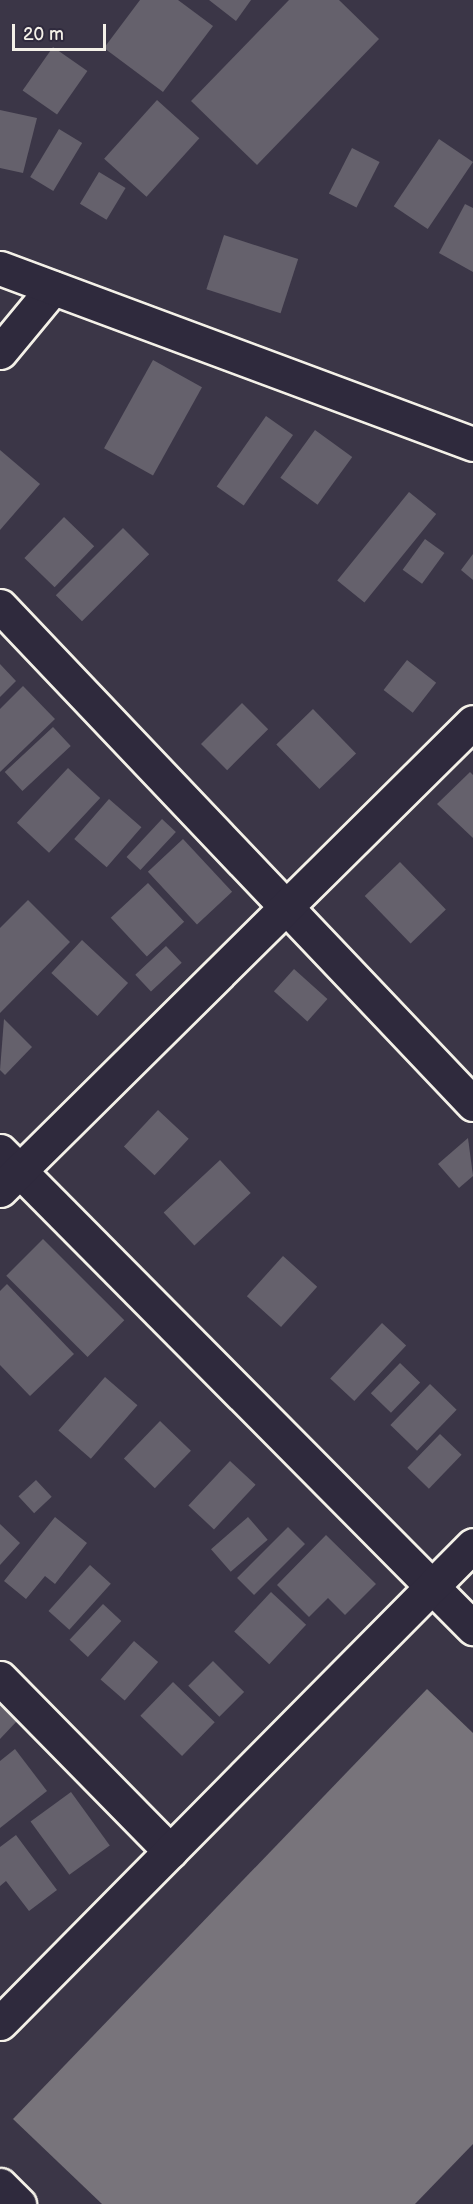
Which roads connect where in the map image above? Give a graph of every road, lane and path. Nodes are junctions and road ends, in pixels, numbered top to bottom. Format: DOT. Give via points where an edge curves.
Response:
graph roads {
  1 [pos="0,268"];
  2 [pos="53,288"];
  3 [pos="0,352"];
  4 [pos="473,444"];
  5 [pos="0,606"];
  6 [pos="473,722"];
  7 [pos="284,909"];
  8 [pos="473,1104"];
  9 [pos="7,1170"];
  10 [pos="473,1545"];
  11 [pos="432,1586"];
  12 [pos="473,1628"];
  13 [pos="0,1678"];
  14 [pos="170,1851"];
  15 [pos="0,2023"];
  16 [pos="0,2185"];
  17 [pos="18,2204"];
  1 -- 2 [label="street"];
  2 -- 3 [label="street"];
  2 -- 4 [label="street"];
  5 -- 7 [label="street"];
  6 -- 7 [label="street"];
  7 -- 8 [label="street"];
  7 -- 9 [label="street"];
  9 -- 11 [label="street"];
  10 -- 11 [label="street"];
  11 -- 12 [label="street"];
  11 -- 14 [label="street"];
  13 -- 14 [label="street"];
  14 -- 15 [label="street"];
  16 -- 17 [label="street"];
}
